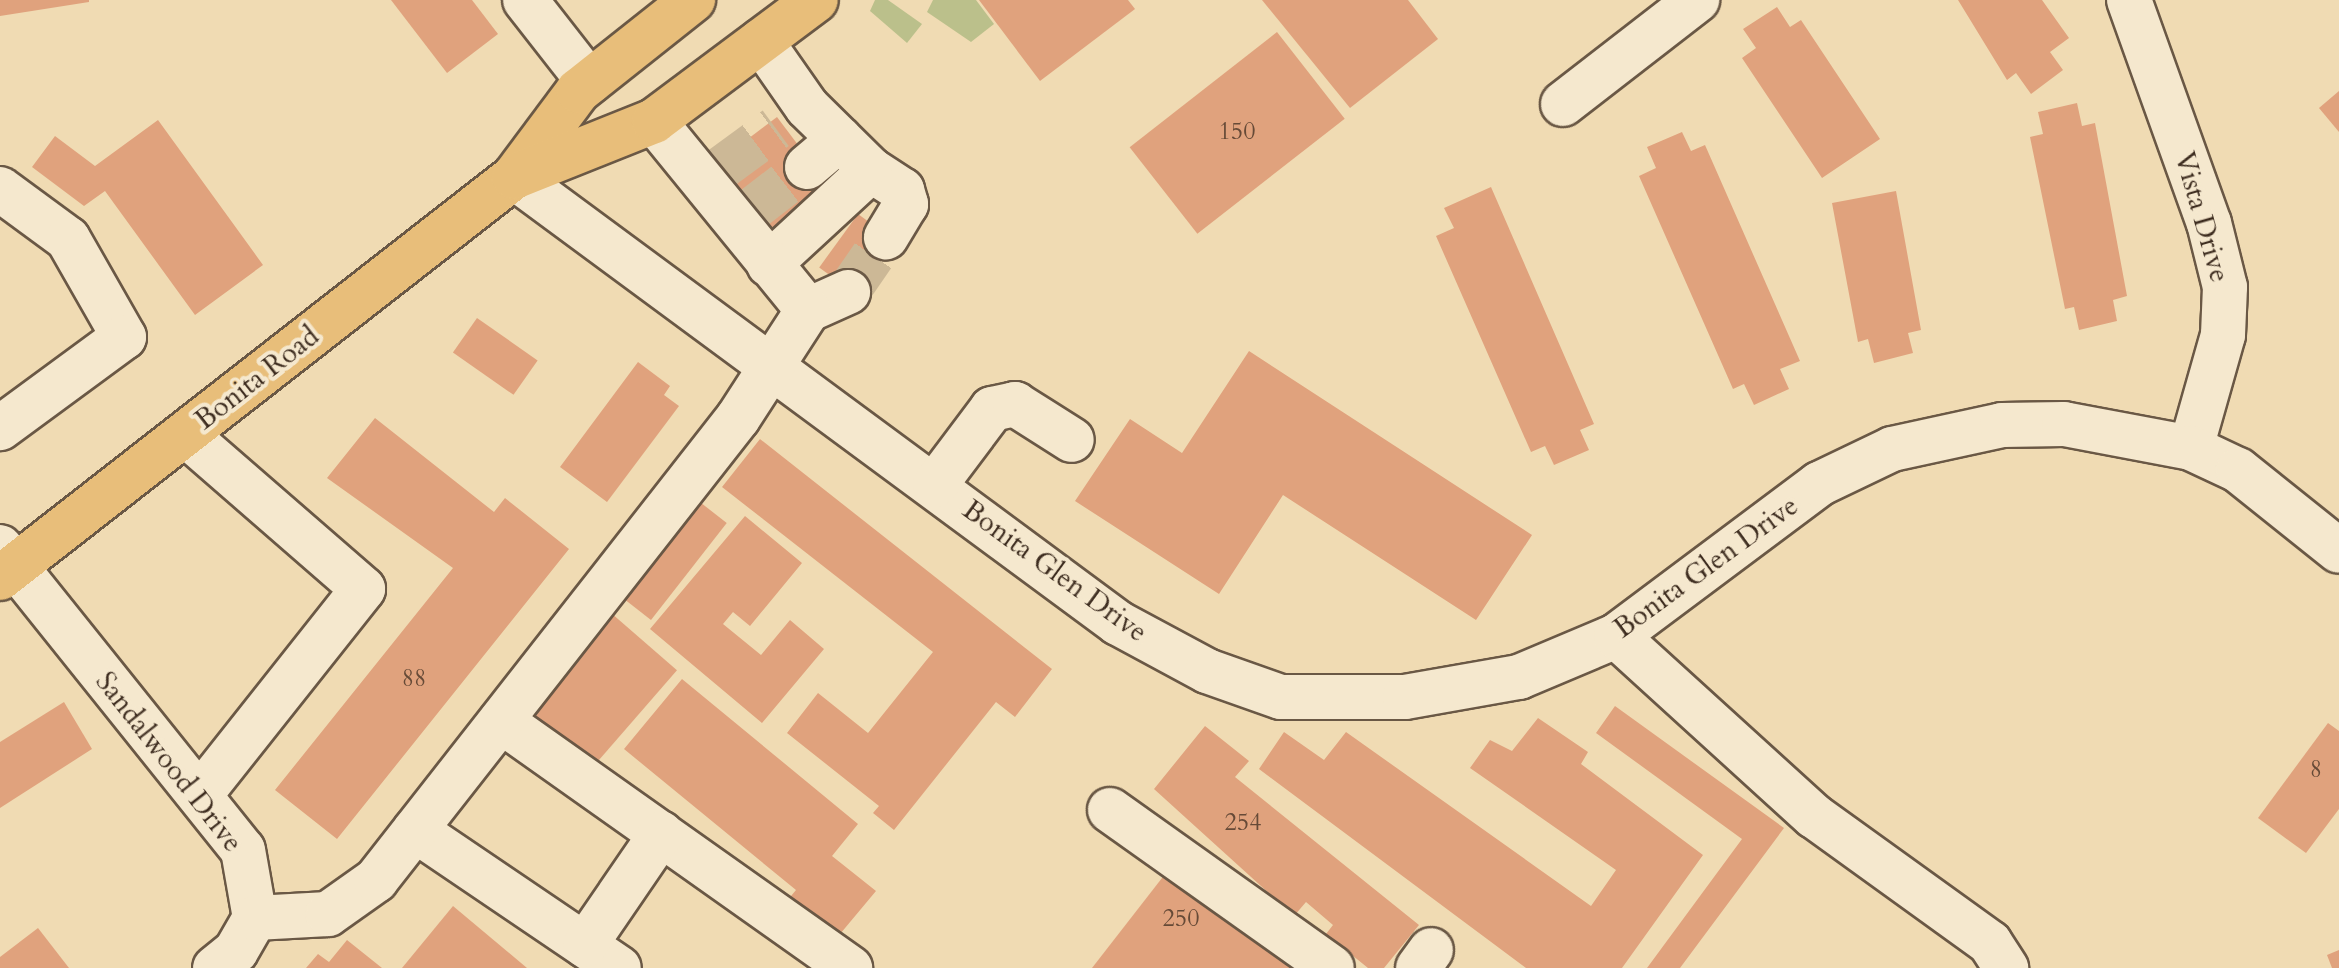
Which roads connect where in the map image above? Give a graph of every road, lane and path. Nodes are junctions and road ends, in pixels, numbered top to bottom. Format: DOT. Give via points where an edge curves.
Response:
graph roads {
  1 [pos="525,0"];
  2 [pos="693,0"];
  3 [pos="816,0"];
  4 [pos="1697,0"];
  5 [pos="2129,0"];
  6 [pos="761,41"];
  7 [pos="589,82"];
  8 [pos="1563,104"];
  9 [pos="654,121"];
  10 [pos="840,139"];
  11 [pos="807,167"];
  12 [pos="514,177"];
  13 [pos="887,180"];
  14 [pos="0,189"];
  15 [pos="886,237"];
  16 [pos="769,264"];
  17 [pos="848,292"];
  18 [pos="808,310"];
  19 [pos="775,364"];
  20 [pos="0,428"];
  21 [pos="185,434"];
  22 [pos="1072,440"];
  23 [pos="2191,448"];
  24 [pos="935,485"];
  25 [pos="2339,551"];
  26 [pos="6,563"];
  27 [pos="1616,636"];
  28 [pos="501,721"];
  29 [pos="200,795"];
  30 [pos="1110,810"];
  31 [pos="415,830"];
  32 [pos="661,834"];
  33 [pos="255,918"];
  34 [pos="602,956"];
  35 [pos="215,968"];
  36 [pos="850,968"];
  37 [pos="1332,968"];
  38 [pos="2006,968"];
  1 -- 7 [label="street"];
  2 -- 7 [label="main road, Bonita Road"];
  3 -- 6 [label="main road, Bonita Road"];
  4 -- 8 [label="street"];
  5 -- 23 [label="street, Vista Drive" via="2209,223 2225,287 2223,335"];
  6 -- 9 [label="main road, Bonita Road"];
  6 -- 10 [label="street" via="792,118"];
  7 -- 12 [label="main road, Bonita Road"];
  9 -- 12 [label="main road, Bonita Road"];
  9 -- 16 [label="street" via="711,176"];
  10 -- 11 [label="street"];
  10 -- 13 [label="street"];
  12 -- 19 [label="street, Bonita Glen Drive"];
  12 -- 21 [label="main road, Bonita Road"];
  13 -- 15 [label="street" via="906,204"];
  13 -- 16 [label="street"];
  14 -- 20 [label="street" via="68,239 124,337"];
  16 -- 18 [label="street"];
  17 -- 18 [label="street"];
  18 -- 19 [label="street"];
  19 -- 24 [label="street, Bonita Glen Drive"];
  19 -- 28 [label="street"];
  21 -- 26 [label="main road, Bonita Road"];
  21 -- 29 [label="street" via="363,589"];
  22 -- 24 [label="street" via="1015,404 992,409"];
  23 -- 25 [label="street" via="2238,470"];
  23 -- 27 [label="street, Bonita Glen Drive" via="2048,424 1950,432 1892,449 1819,484"];
  24 -- 27 [label="street, Bonita Glen Drive" via="1118,623 1207,671 1281,697 1405,697 1505,680"];
  26 -- 29 [label="street, Sandalwood Drive"];
  27 -- 38 [label="street" via="1814,816 1990,943"];
  28 -- 31 [label="street"];
  28 -- 32 [label="street"];
  29 -- 33 [label="street, Sandalwood Drive" via="243,850"];
  30 -- 37 [label="street"];
  31 -- 33 [label="street" via="376,880 328,914"];
  31 -- 34 [label="street"];
  32 -- 34 [label="street"];
  32 -- 36 [label="street"];
  33 -- 35 [label="street" via="236,951"];
}
